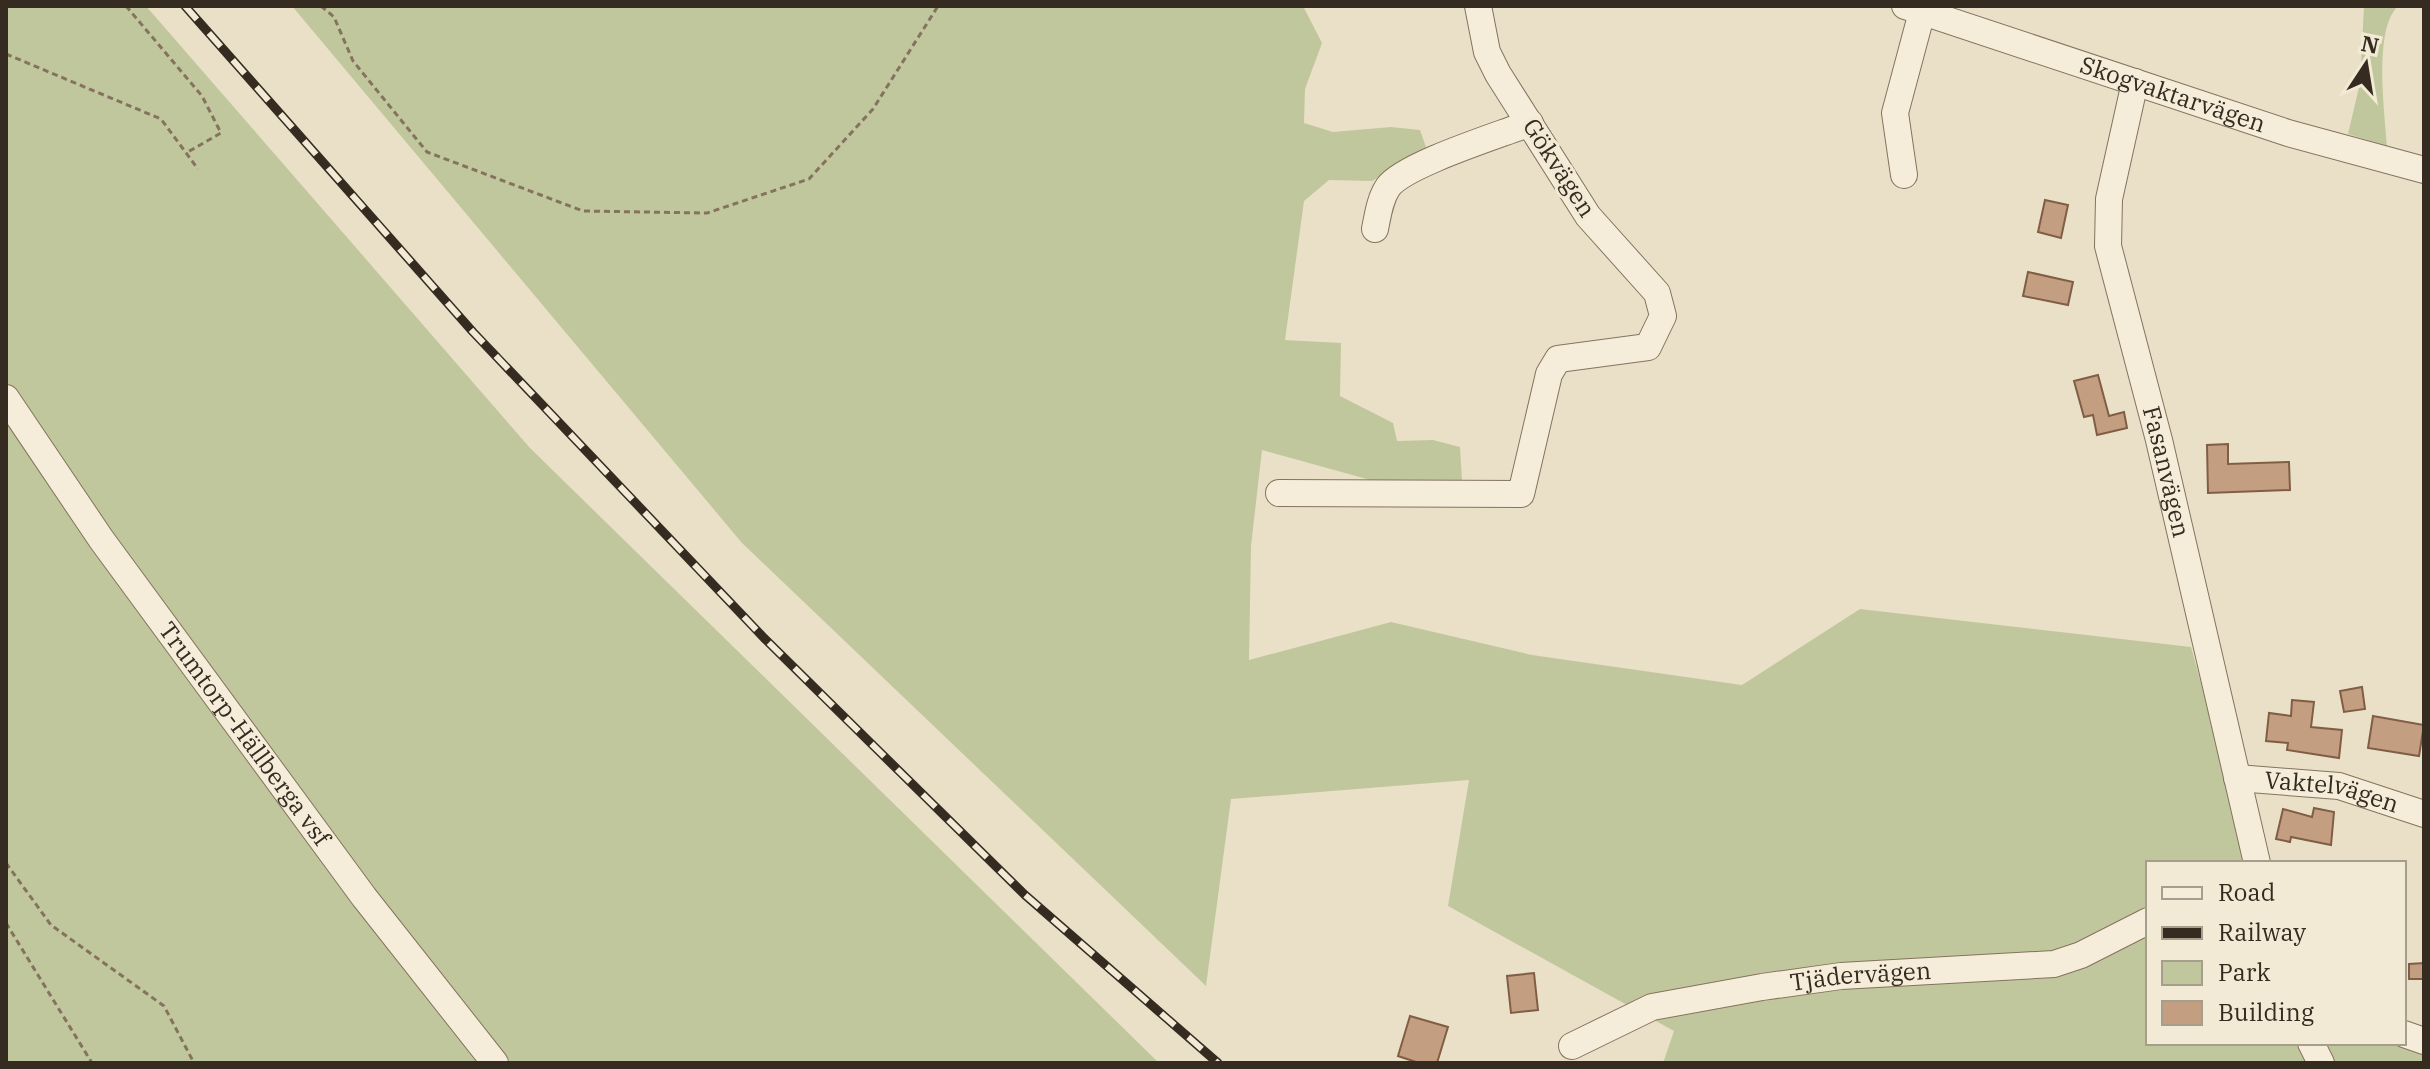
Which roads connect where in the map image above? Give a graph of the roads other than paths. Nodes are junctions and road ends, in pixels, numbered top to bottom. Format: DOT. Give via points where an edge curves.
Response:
graph roads {
  1 [pos="1478,6"];
  2 [pos="1914,9"];
  3 [pos="2135,82"];
  4 [pos="1530,123"];
  5 [pos="2424,170"];
  6 [pos="1904,175"];
  7 [pos="1375,229"];
  8 [pos="6,398"];
  9 [pos="1279,493"];
  10 [pos="2237,778"];
  11 [pos="2424,814"];
  12 [pos="2257,861"];
  13 [pos="2146,922"];
  14 [pos="2312,1045"];
  15 [pos="1572,1046"];
  16 [pos="495,1063"];
  17 [pos="2321,1063"];
  1 -- 4 [label="street, Gökvägen" via="1487,52"];
  2 -- 3 [label="street, Skogvaktarvägen"];
  2 -- 6 [label="street, Skogvaktarvägen" via="1895,113"];
  3 -- 5 [label="street, Skogvaktarvägen" via="2288,133"];
  3 -- 10 [label="street, Fasanvägen" via="2109,199 2108,246"];
  4 -- 7 [label="street" via="1405,172 1388,188"];
  4 -- 9 [label="street, Gökvägen" via="1588,216 1657,293 1663,316 1648,347 1558,359 1549,374 1521,494"];
  8 -- 16 [label="street, Trumtorp-Hällberga vsf" via="101,539 364,897"];
  10 -- 11 [label="street, Vaktelvägen" via="2339,786"];
  10 -- 12 [label="street, Fasanvägen"];
  13 -- 15 [label="street, Tjädervägen" via="2054,964 1841,976 1762,987 1652,1007"];
  14 -- 17 [label="street"];
}
